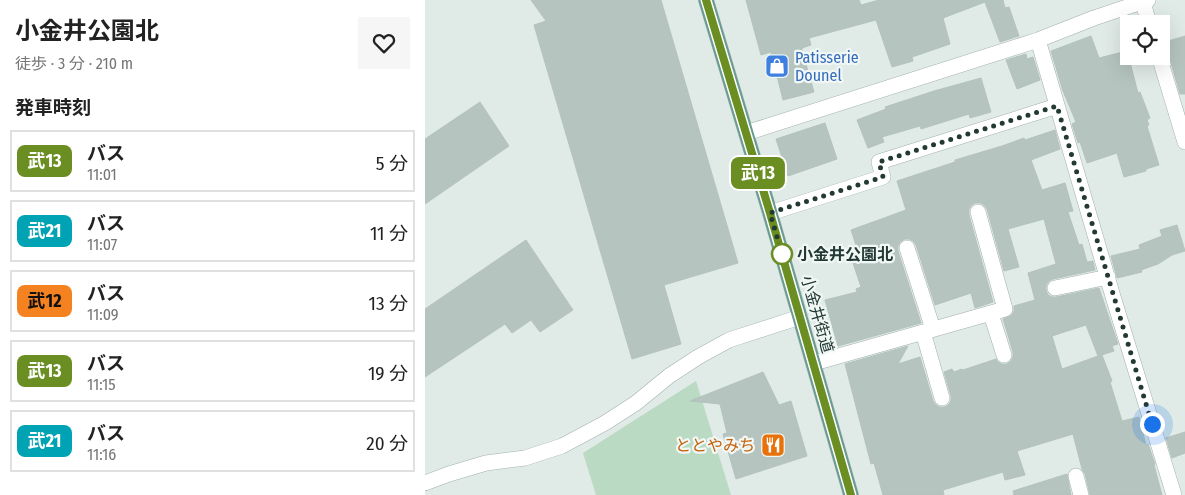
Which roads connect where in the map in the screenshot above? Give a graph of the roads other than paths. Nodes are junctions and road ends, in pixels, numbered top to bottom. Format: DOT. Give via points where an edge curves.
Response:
graph roads {
  1 [pos="706,0"];
  2 [pos="1145,1"];
  3 [pos="1147,15"];
  4 [pos="1037,40"];
  5 [pos="1162,65"];
  6 [pos="1057,106"];
  7 [pos="746,133"];
  8 [pos="1185,142"];
  9 [pos="978,212"];
  10 [pos="770,213"];
  11 [pos="907,248"];
  12 [pos="1107,277"];
  13 [pos="1055,288"];
  14 [pos="991,314"];
  15 [pos="801,316"];
  16 [pos="928,331"];
  17 [pos="1004,355"];
  18 [pos="813,363"];
  19 [pos="942,398"];
  20 [pos="1076,476"];
  21 [pos="425,483"];
  22 [pos="851,495"];
  23 [pos="1081,495"];
  24 [pos="1174,495"];
  1 -- 7 [label="main road, 小金井街道"];
  2 -- 3 [label="street"];
  2 -- 4 [label="street"];
  4 -- 6 [label="street"];
  4 -- 7 [label="street"];
  5 -- 8 [label="street"];
  6 -- 10 [label="street" via="879,162 883,177"];
  6 -- 12 [label="street"];
  7 -- 10 [label="main road, 小金井街道"];
  9 -- 14 [label="street" via="1005,309"];
  10 -- 15 [label="main road, 小金井街道"];
  11 -- 16 [label="street"];
  12 -- 13 [label="street"];
  12 -- 24 [label="street"];
  14 -- 16 [label="street"];
  14 -- 17 [label="street"];
  15 -- 18 [label="main road, 小金井街道"];
  15 -- 21 [label="street" via="729,340 669,376 605,423 562,446 525,458 486,463"];
  16 -- 18 [label="street"];
  16 -- 19 [label="street"];
  18 -- 22 [label="main road, 小金井街道"];
  20 -- 23 [label="street"];
}
